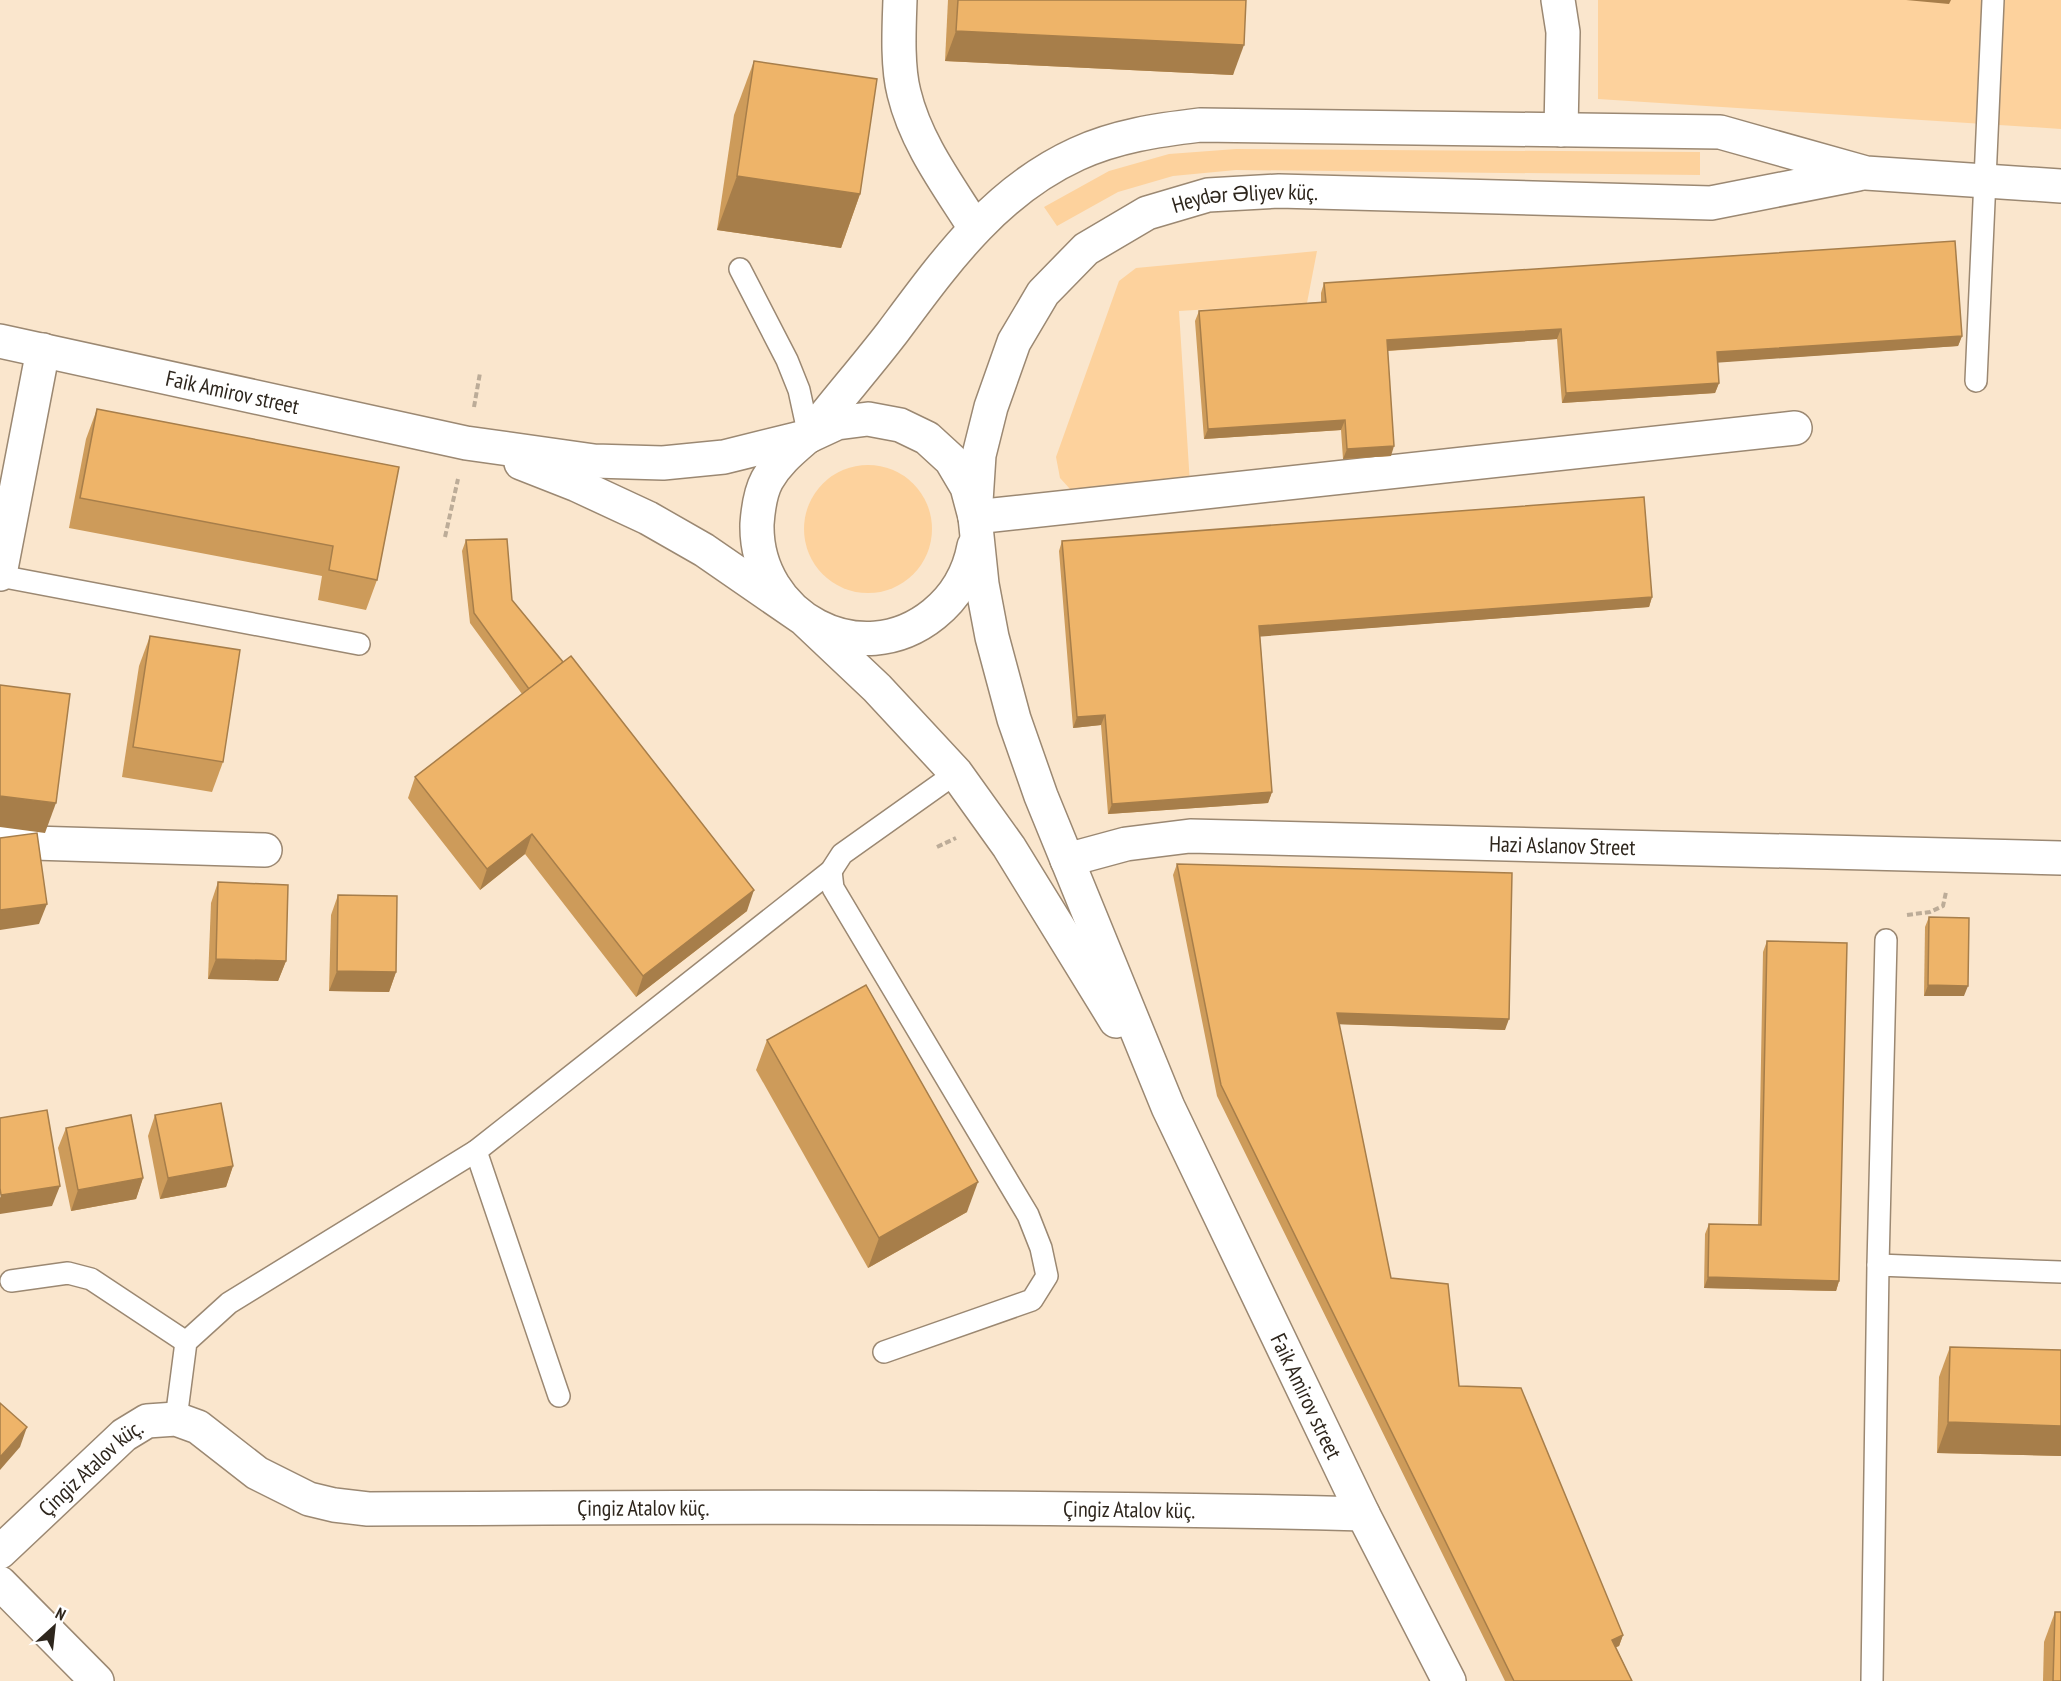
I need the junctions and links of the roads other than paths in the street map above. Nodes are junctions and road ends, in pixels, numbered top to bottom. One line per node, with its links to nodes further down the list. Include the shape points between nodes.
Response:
1 (900, 0): 8 (main road, via 903,90 913,123)
2 (1558, 0): 4 (main road, via 1563,32)
3 (1993, 0): 6 (lane)
4 (1561, 130): 5 (main road, via 1720,132); 8 (main road, via 1200,125 1135,134 1077,154 1016,189)
5 (1866, 173): 6 (main road); 16 (main road, Heydər Əliyev küç., via 1712,203 1279,190 1208,195 1147,213 1086,249 1043,293 1014,342 979,454)
6 (1984, 179): 7 (main road); 12 (lane)
7 (2061, 186)
8 (975, 228): 14 (main road)
9 (740, 269): 14 (lane, via 787,360 799,390)
10 (0, 340): 11 (main road, Faik Amirov street)
11 (43, 350): 15 (main road, Faik Amirov street); 17 (main road)
12 (1976, 381)
13 (1795, 428): 16 (main road)
14 (808, 436): 15 (main road, via 724,457 663,463 594,461); 16 (main road, via 837,423 868,419 900,425 927,438 951,460 967,487); 18 (main road, via 784,455 767,481 758,511 757,542 770,581)
15 (466, 443): 18 (main road, via 577,485 648,518 704,550)
16 (975, 517): 18 (main road, via 974,548 964,578 947,603 923,623 895,635 863,639 832,634); 24 (main road, via 992,636 1041,796)
17 (0, 575): 19 (lane)
18 (804, 620): 20 (main road, via 877,688)
19 (359, 644)
20 (956, 773): 25 (lane, via 842,854); 27 (main road, via 1009,847)
21 (0, 842): 22 (main road)
22 (265, 850)
23 (2061, 858): 24 (main road, Hazi Aslanov Street, via 1190,836 1126,844)
24 (1068, 860): 27 (main road)
25 (831, 871): 28 (lane); 33 (lane, via 833,888 1028,1215 1047,1276 1032,1300)
26 (1886, 940): 29 (lane)
27 (1168, 1107): 36 (main road, Faik Amirov street)
28 (476, 1151): 32 (lane, via 229,1303); 34 (lane)
29 (1878, 1265): 30 (lane); 41 (lane)
30 (2061, 1272)
31 (11, 1281): 32 (lane, via 68,1272 91,1280)
32 (186, 1342): 35 (lane)
33 (884, 1352)
34 (559, 1396)
35 (176, 1419): 36 (main road, Çingiz Atalov küç., via 198,1427 257,1473 309,1499 368,1509 755,1507); 37 (main road, Çingiz Atalov küç., via 147,1421 124,1435)
36 (1363, 1514): 40 (main road, Faik Amirov street)
37 (0, 1552)
38 (0, 1583): 39 (main road)
39 (96, 1681)
40 (1449, 1681)
41 (1872, 1681)

